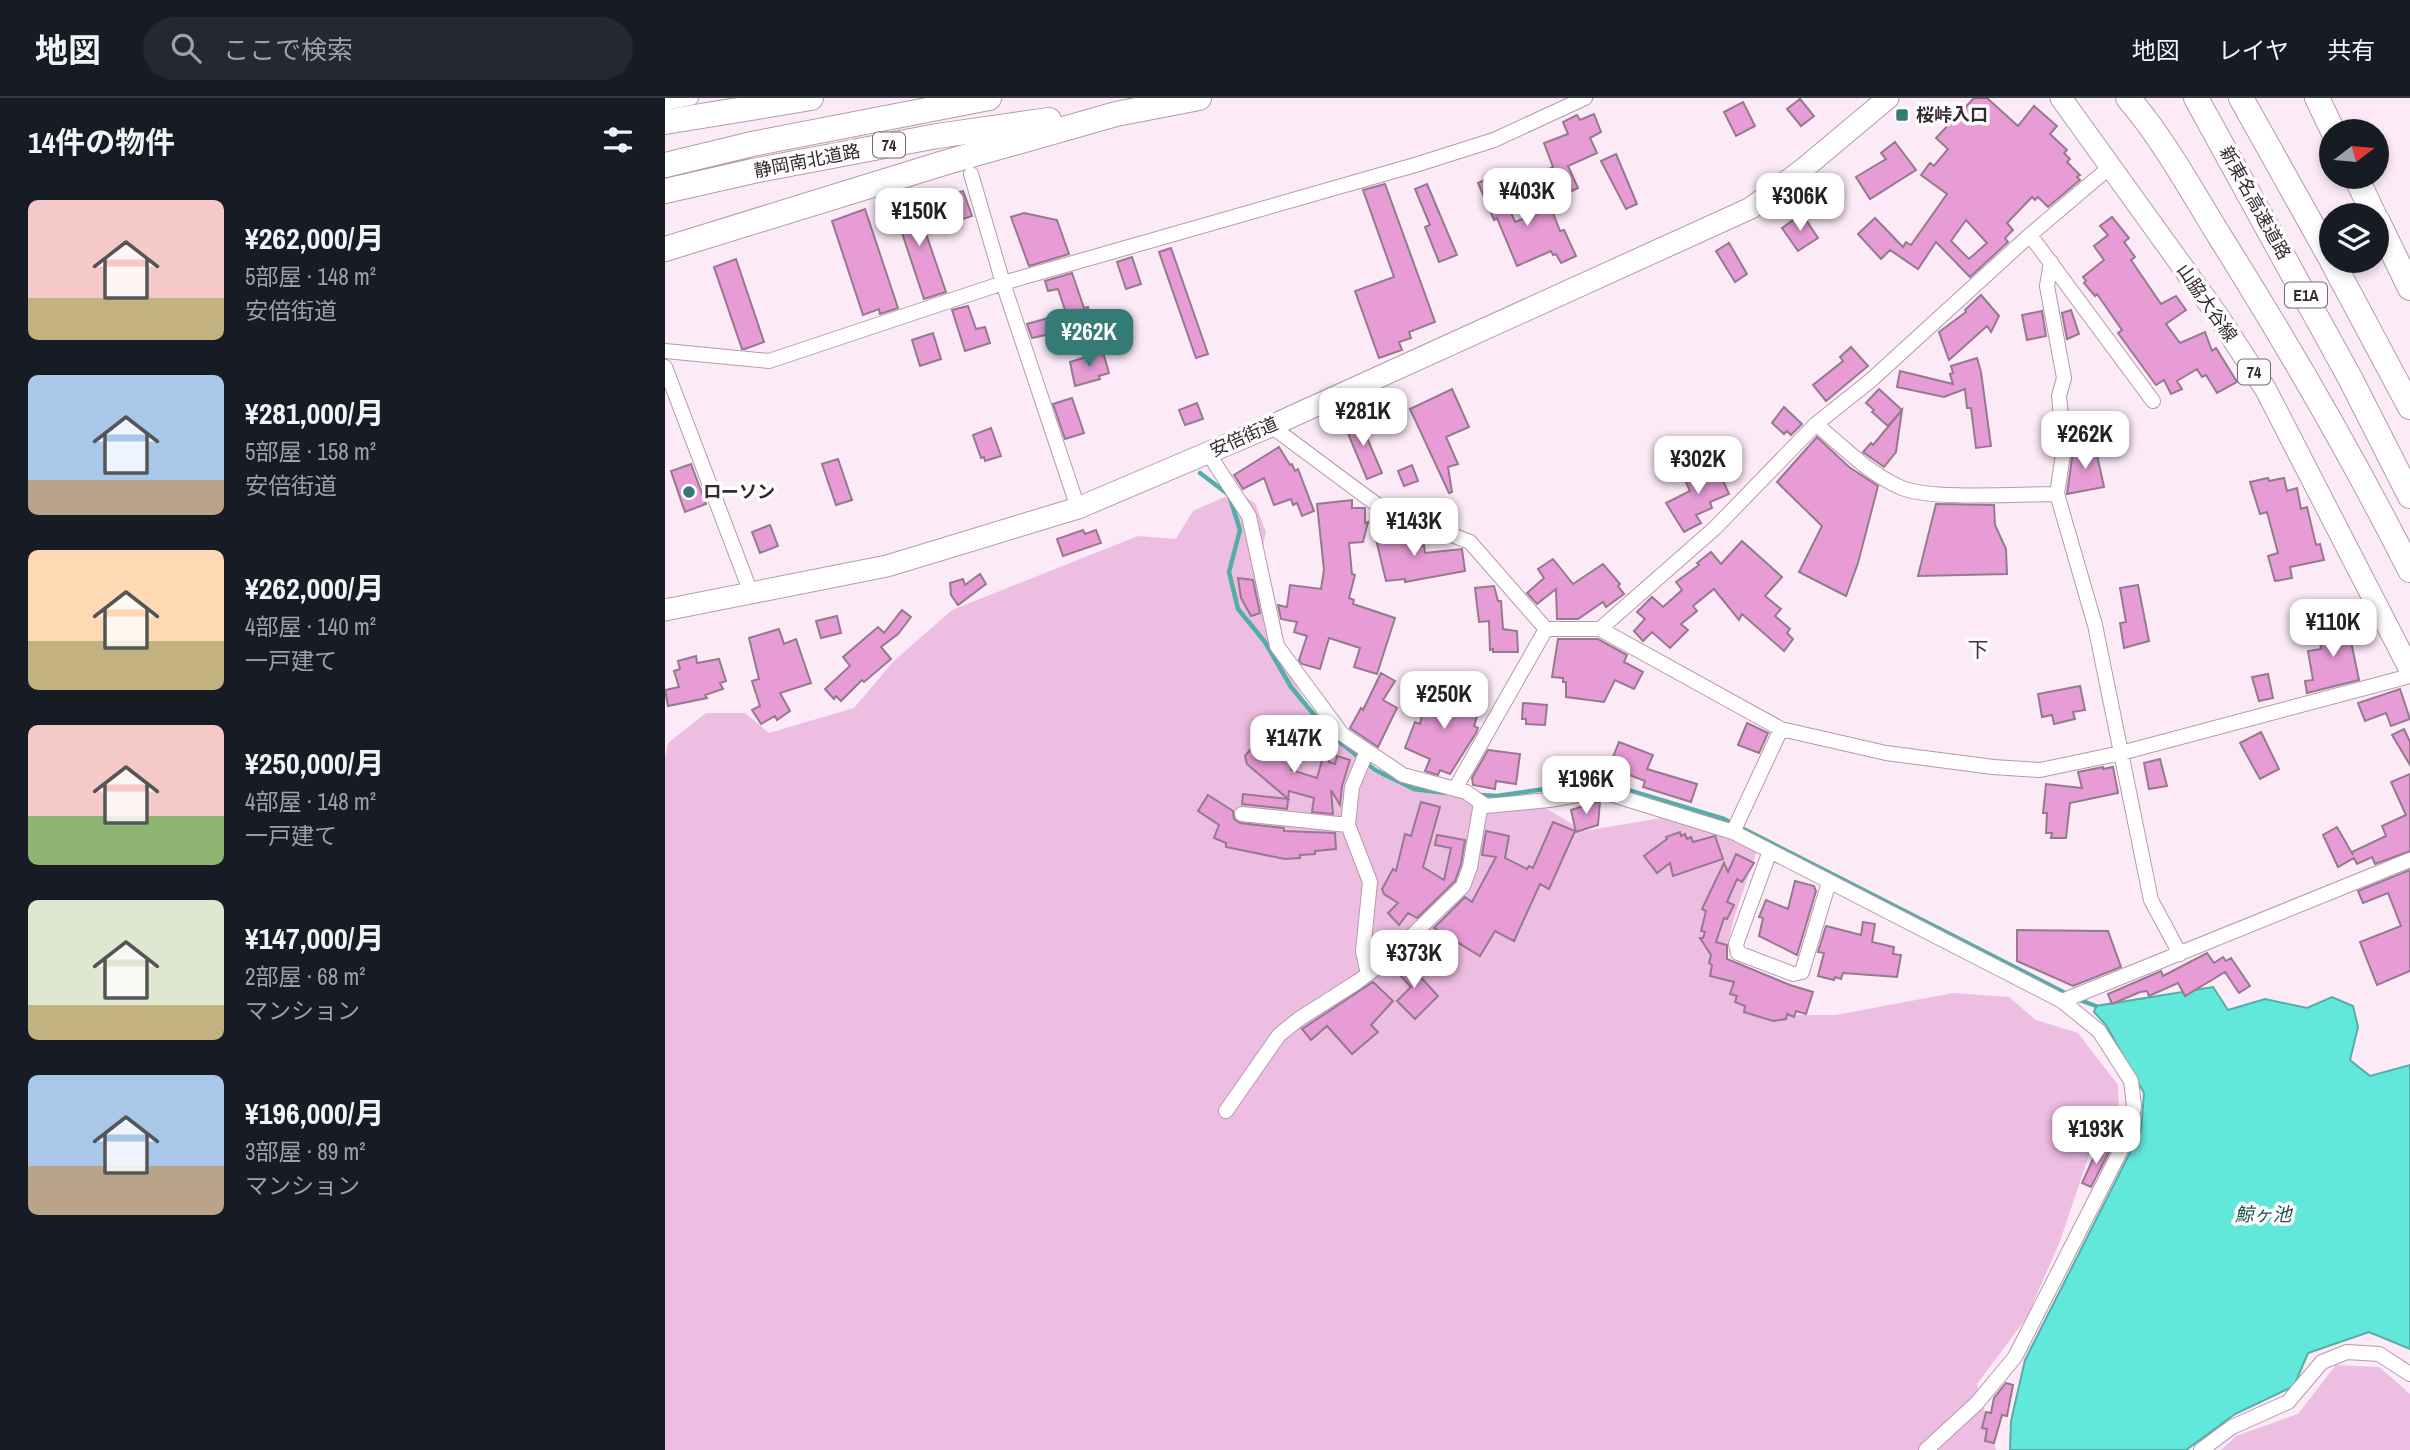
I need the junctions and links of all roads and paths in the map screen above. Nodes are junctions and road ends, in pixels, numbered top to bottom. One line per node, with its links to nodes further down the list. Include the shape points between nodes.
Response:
1 (691, 98): 12 (street)
2 (811, 98): 15 (highway)
3 (989, 98): 16 (highway, 静岡南北道路 / 74)
4 (1199, 98): 13 (highway)
5 (1585, 98): 26 (street, via 1494,140)
6 (1888, 98): 33 (main road, 安倍街道, via 1751,208)
7 (2061, 98): 17 (main road, 山脇大谷線 / 74)
8 (2128, 98): 38 (highway, via 2256,294)
9 (2196, 98): 36 (highway, 新東名高速道路 / E1A)
10 (2241, 98): 21 (highway, E1A)
11 (2317, 98): 14 (highway)
12 (665, 103)
13 (1116, 114): 19 (highway, 静岡南北道路 / 74, via 937,136); 23 (highway)
14 (2327, 119)
15 (665, 122)
16 (665, 165)
17 (2110, 167): 20 (street); 43 (main road, 山脇大谷線 / 74, via 2266,390)
18 (971, 174): 26 (street)
19 (665, 191)
20 (2030, 235): 24 (street); 32 (street, via 1870,381)
21 (2319, 237)
22 (2389, 246): 27 (highway)
23 (665, 249)
24 (2051, 262): 30 (street); 35 (street, via 2047,286 2064,378 2059,396 2064,448)
25 (2339, 273): 31 (highway, E1A)
26 (1003, 283): 28 (street, via 769,361); 37 (street)
27 (2410, 288)
28 (665, 351)
29 (665, 367): 39 (street)
30 (2153, 401)
31 (2410, 407)
32 (1816, 424): 35 (street, via 1874,472 1904,489); 42 (street, via 1715,528)
33 (1271, 426): 34 (main road, 安倍街道); 41 (street, via 1380,507 1470,542)
34 (1208, 453): 37 (main road, 安倍街道); 46 (street, via 1249,516 1277,646 1342,734)
35 (2057, 494): 47 (street, via 2095,625)
36 (2410, 496)
37 (1078, 508): 39 (main road, 安倍街道, via 887,566)
38 (2410, 570)
39 (751, 593): 40 (main road, 安倍街道)
40 (665, 610)
41 (1546, 629): 42 (street); 48 (street)
42 (1600, 629): 45 (street)
43 (2410, 670)
44 (2410, 676): 47 (street)
45 (1781, 729): 47 (street, via 1886,753 1993,767 2040,770); 52 (street)
46 (1366, 751): 48 (street, via 1403,775); 51 (street, via 1352,787)
47 (2121, 753): 56 (street, via 2151,900)
48 (1455, 789): 49 (street)
49 (1481, 803): 52 (street, via 1524,803 1600,791); 57 (street, via 1463,886)
50 (1242, 814): 51 (street)
51 (1347, 825): 57 (street, via 1370,883 1363,951)
52 (1733, 832): 53 (street)
53 (1770, 851): 55 (street); 55 (street, via 1736,944 1738,953 1793,974 1802,972)
54 (2410, 860): 56 (street)
55 (1829, 882): 58 (street)
56 (2180, 954): 58 (street)
57 (1368, 974): 59 (street, via 1279,1035)
58 (2062, 1001): 61 (street, via 2098,1031 2131,1081 2130,1132 2015,1357 1977,1403)
59 (1226, 1111)
60 (2410, 1374): 62 (street, via 2379,1354 2347,1352 2322,1362 2288,1402 2232,1427)
61 (1926, 1450)
62 (2201, 1450)

